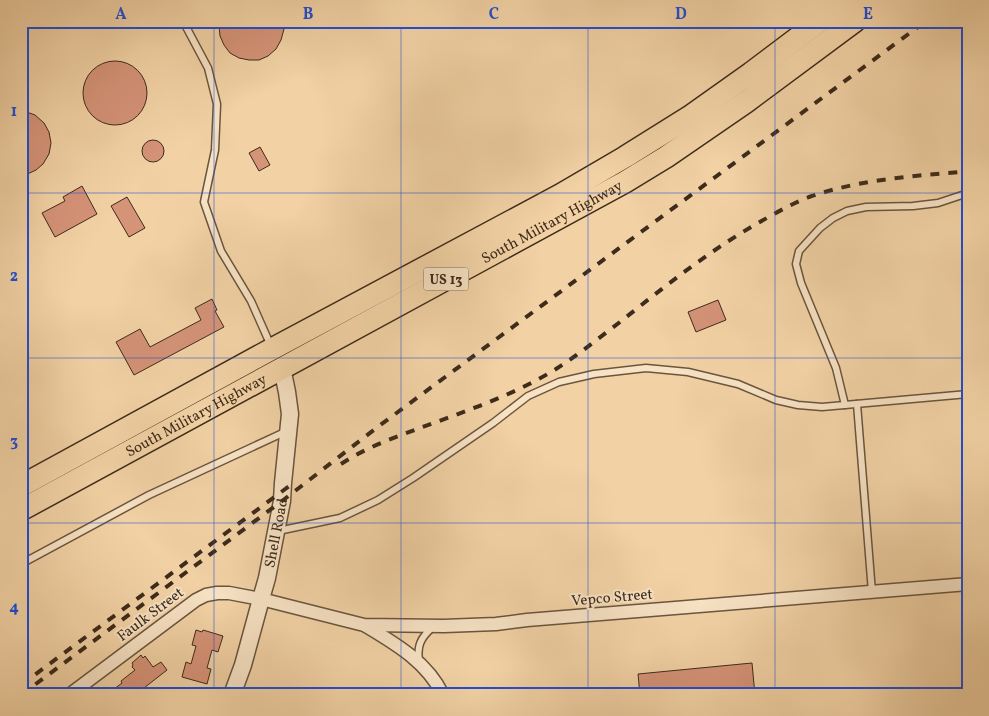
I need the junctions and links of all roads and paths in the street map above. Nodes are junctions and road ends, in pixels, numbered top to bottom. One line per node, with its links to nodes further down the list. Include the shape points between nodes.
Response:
1 (183, 21): 5 (lane, via 208,68 217,104 215,150 204,202 221,251 252,301)
2 (820, 21): 5 (main road, South Military Highway / US 13, via 697,111 625,157)
3 (855, 21): 5 (main road, South Military Highway / US 13, via 746,102 633,177)
4 (968, 193): 8 (lane, via 938,203 847,211 820,228 800,251 796,264 801,283 836,368)
5 (277, 359): 9 (street, Shell Road, via 288,399); 10 (main road, South Military Highway / US 13); 11 (main road, South Military Highway / US 13)
6 (968, 394): 7 (lane)
7 (857, 404): 8 (lane); 15 (lane)
8 (845, 405): 12 (lane, via 798,405 776,400 738,384 688,372 646,368 594,374 559,382 528,396 378,500 340,518)
9 (288, 430): 12 (street, Shell Road); 13 (lane, via 149,496)
10 (21, 486)
11 (21, 510)
12 (276, 532): 16 (street, Shell Road)
13 (21, 564)
14 (968, 584): 15 (street, Vepco Street)
15 (872, 592): 18 (street, Vepco Street, via 496,624)
16 (261, 599): 17 (street, Vepco Street); 20 (street, Faulk Street, via 217,593 196,600); 21 (street, Shell Road)
17 (364, 625): 18 (street, Vepco Street); 19 (street)
18 (435, 626): 19 (lane, via 427,632 417,650)
19 (419, 663): 22 (street)
20 (69, 695)
21 (232, 695)
22 (443, 695)

